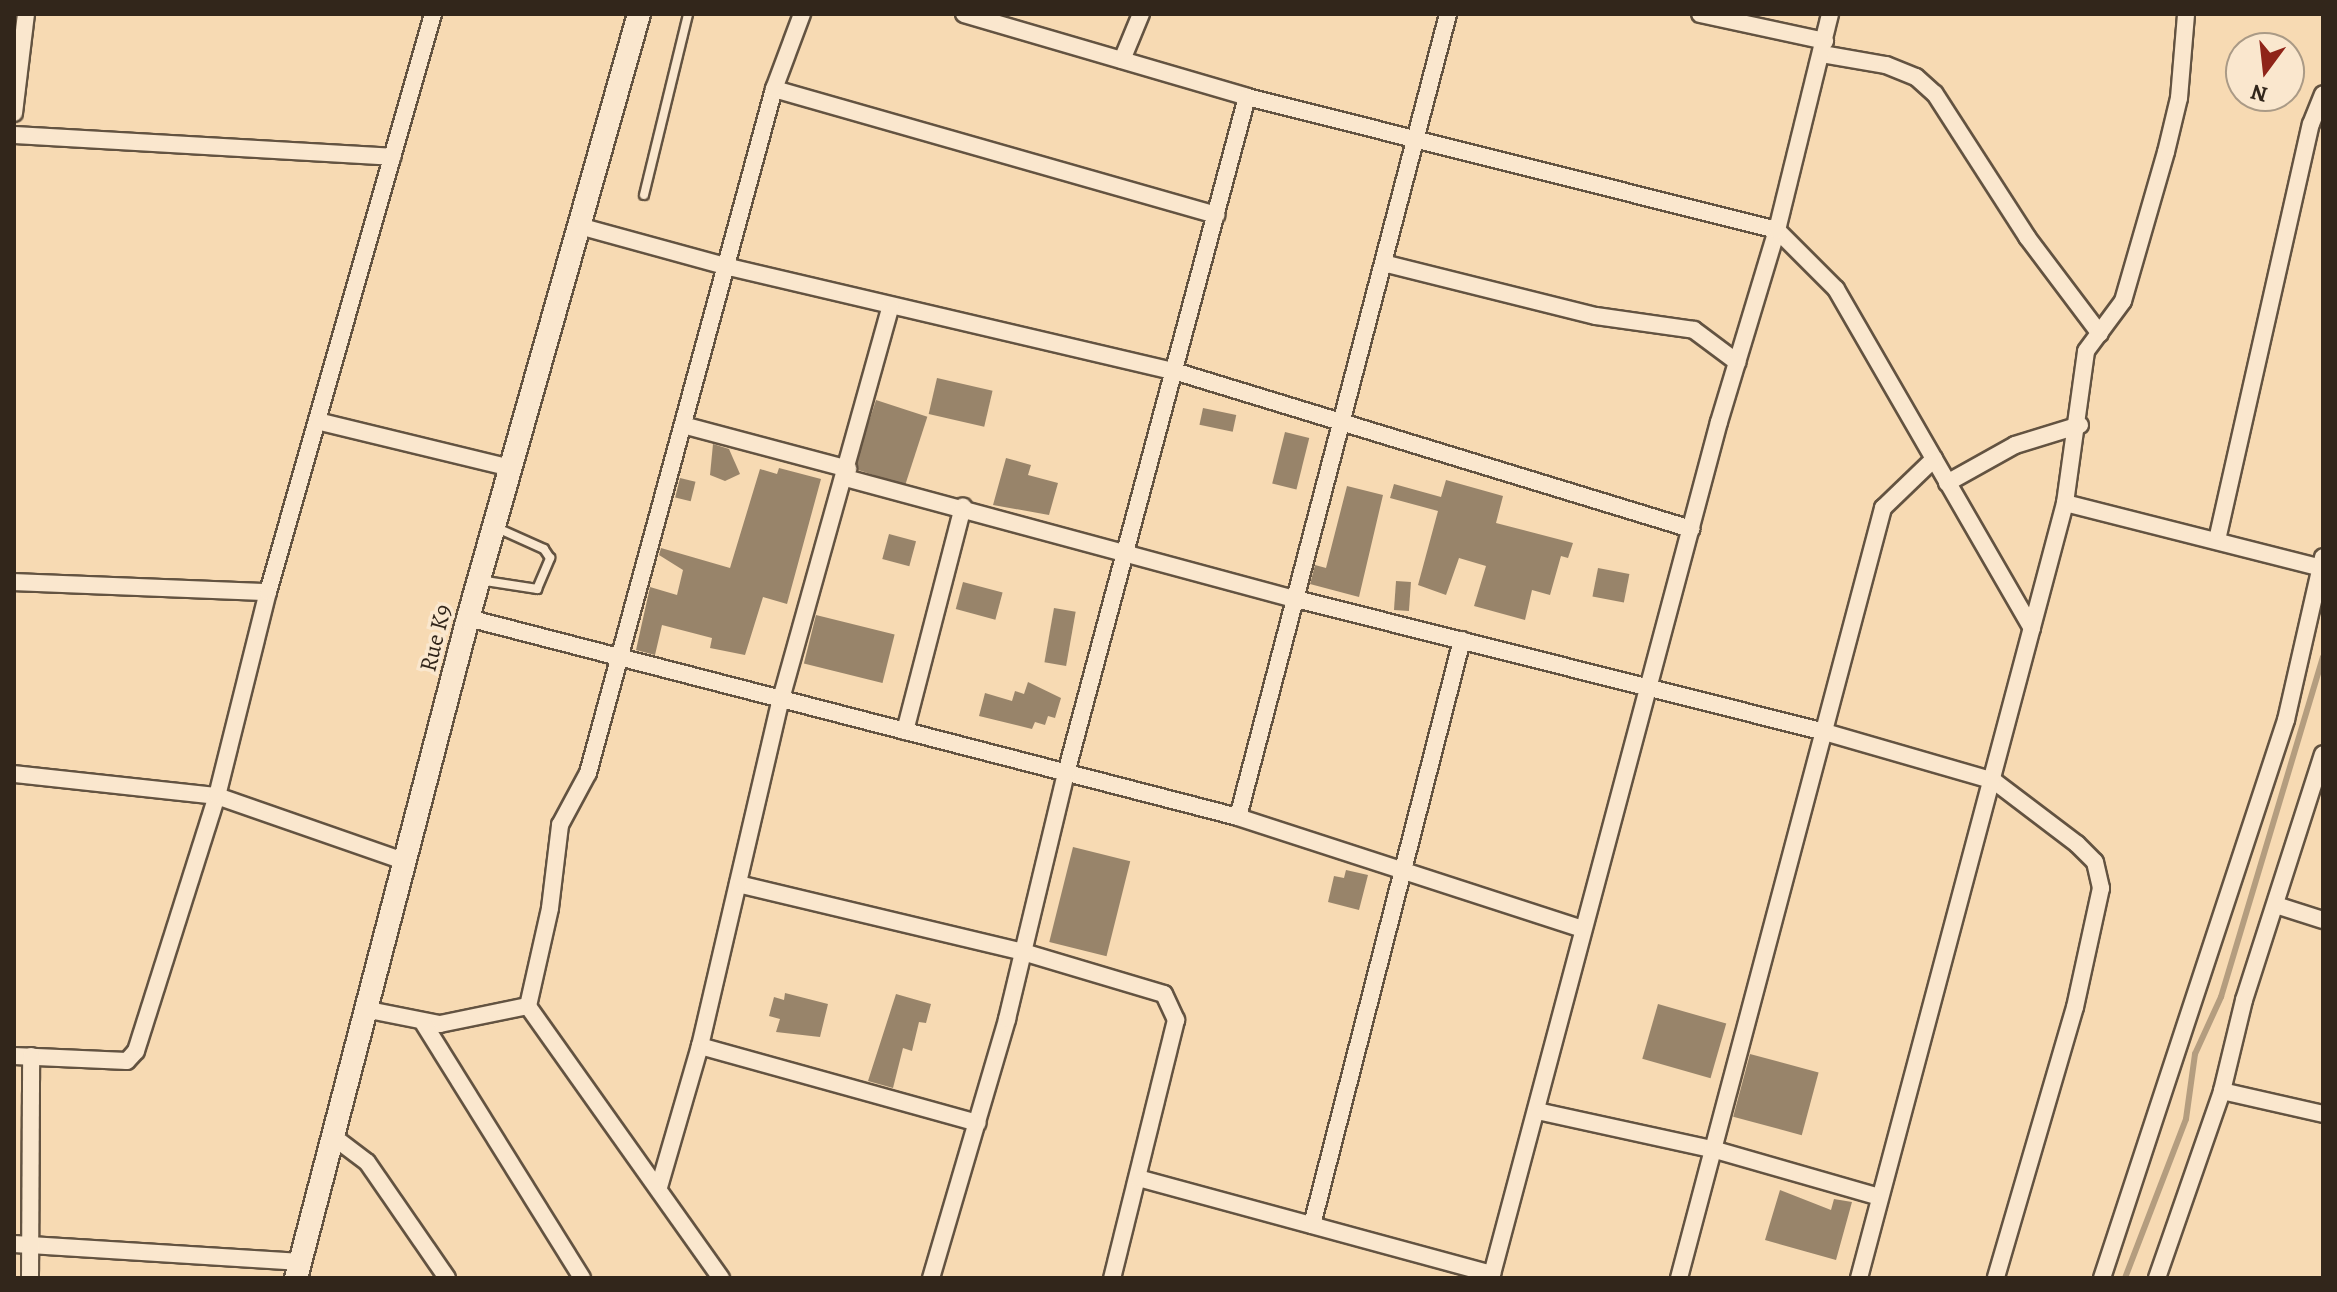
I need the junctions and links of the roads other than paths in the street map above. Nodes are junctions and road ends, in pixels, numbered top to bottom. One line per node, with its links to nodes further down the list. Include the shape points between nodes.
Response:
1 (26, 14): 17 (street)
2 (433, 14): 20 (street)
3 (639, 14): 23 (street, Rue K9)
4 (688, 14): 21 (lane)
5 (802, 14): 14 (street)
6 (964, 14): 13 (street)
7 (1141, 14): 13 (street)
8 (1448, 14): 19 (street)
9 (1700, 14): 12 (street)
10 (1830, 14): 12 (street)
11 (2186, 14): 28 (street, via 2179,98 2166,152 2123,301)
12 (1824, 48): 24 (street); 28 (street, via 1916,77 1935,94 2027,237)
13 (1122, 60): 16 (street)
14 (774, 89): 22 (street); 26 (street)
15 (2323, 94): 43 (street, via 2311,124)
16 (1247, 97): 19 (street); 22 (street)
17 (14, 113)
18 (14, 135): 20 (street)
19 (1418, 140): 24 (street); 25 (street)
20 (392, 157): 31 (street)
21 (644, 195)
22 (1216, 215): 30 (street)
23 (579, 226): 26 (street); 36 (street, Rue K9)
24 (1777, 230): 29 (street); 35 (street, via 1836,289)
25 (1383, 263): 29 (street, via 1596,316 1694,330); 32 (street)
26 (725, 266): 27 (street); 33 (street)
27 (891, 306): 30 (street); 37 (street)
28 (2100, 334): 34 (street, via 2086,351 2081,372)
29 (1737, 362): 42 (street)
30 (1174, 371): 32 (street); 44 (street)
31 (317, 421): 36 (street); 48 (street)
32 (1337, 423): 42 (street); 49 (street)
33 (683, 425): 37 (street); 53 (street)
34 (2080, 425): 38 (street, via 2015,445); 39 (street)
35 (1934, 459): 38 (street); 57 (street, via 1883,508)
36 (511, 468): 41 (street, Rue K9)
37 (847, 473): 40 (street); 55 (street)
38 (1947, 483): 51 (street)
39 (2065, 503): 43 (street); 51 (street)
40 (963, 506): 44 (street); 56 (street)
41 (495, 526): 46 (street, Rue K9); 46 (lane, via 544,549 550,558 537,589)
42 (1691, 529): 54 (street)
43 (2217, 540): 45 (street)
44 (1125, 554): 49 (street); 59 (street)
45 (2322, 562): 100 (street, via 2286,720)
46 (479, 580): 50 (street, Rue K9)
47 (14, 582): 48 (street)
48 (268, 592): 62 (street)
49 (1292, 598): 52 (street); 63 (street)
50 (468, 618): 53 (street); 64 (street, Rue K9)
51 (2032, 629): 61 (street)
52 (1462, 640): 54 (street); 65 (street)
53 (618, 657): 55 (street); 71 (street, via 588,773 560,825)
54 (1650, 687): 57 (street); 69 (street)
55 (781, 699): 56 (street); 66 (street)
56 (905, 731): 59 (street)
57 (1821, 731): 61 (street); 82 (street)
58 (2322, 757): 67 (street)
59 (1066, 773): 63 (street); 70 (street)
60 (14, 774): 62 (street)
61 (1994, 781): 85 (street); 99 (street, via 2095,862 2101,888 2075,1007)
62 (217, 796): 64 (street); 76 (street, via 133,1059)
63 (1238, 817): 65 (street)
64 (407, 862): 72 (street, Rue K9)
65 (1399, 873): 69 (street); 86 (street)
66 (738, 884): 70 (street); 74 (street)
67 (2276, 905): 68 (street); 77 (street)
68 (2323, 920)
69 (1582, 929): 78 (street)
70 (1023, 952): 80 (street); 83 (street, via 1164,994 1174,1005 1176,1020)
71 (528, 1006): 73 (street); 84 (street)
72 (369, 1010): 73 (street); 81 (street, Rue K9)
73 (424, 1024): 93 (street)
74 (700, 1046): 80 (street); 84 (street)
75 (14, 1056): 76 (street)
76 (31, 1056): 88 (street)
77 (2222, 1091): 79 (street); 101 (street)
78 (1537, 1111): 82 (street); 90 (street)
79 (2323, 1114)
80 (978, 1123): 95 (street)
81 (335, 1138): 89 (street, Rue K9); 92 (street, via 367,1162)
82 (1712, 1149): 85 (street); 97 (street)
83 (1138, 1178): 86 (street); 96 (street)
84 (659, 1187): 94 (street)
85 (1879, 1197): 98 (street)
86 (1312, 1225): 90 (street)
87 (14, 1244): 88 (street)
88 (32, 1244): 89 (street); 91 (street)
89 (299, 1270)
90 (1492, 1276)
91 (30, 1278)
92 (447, 1278)
93 (582, 1278)
94 (721, 1278)
95 (931, 1278)
96 (1112, 1278)
97 (1679, 1278)
98 (1859, 1278)
99 (1996, 1278)
100 (2102, 1278)
101 (2157, 1278)

